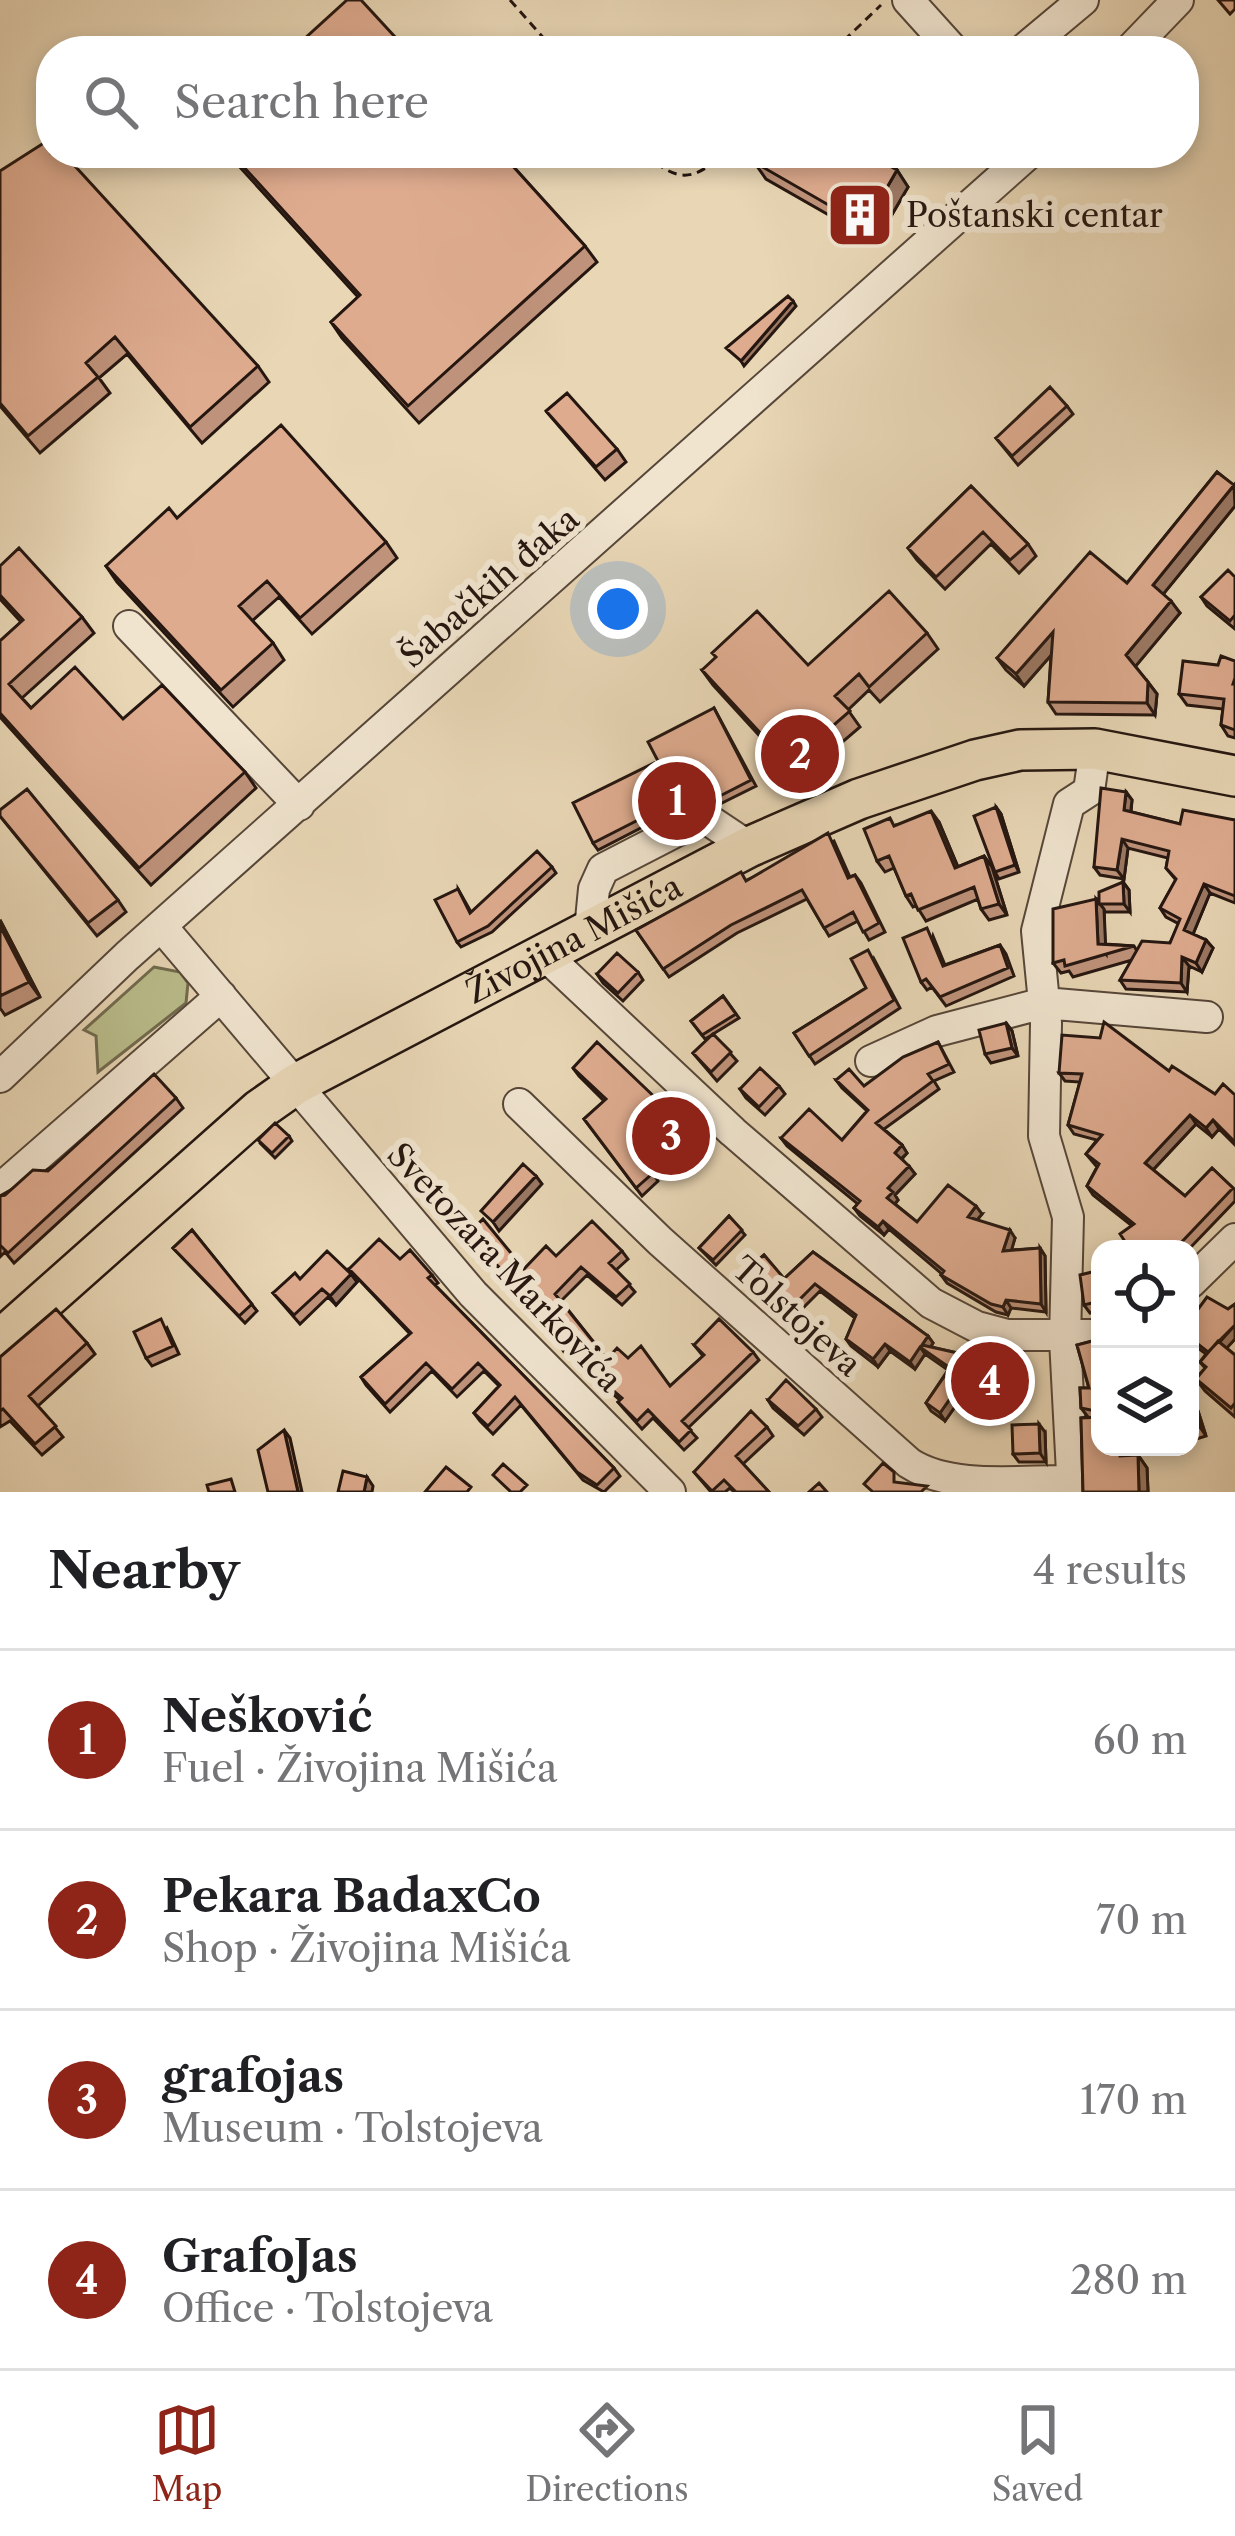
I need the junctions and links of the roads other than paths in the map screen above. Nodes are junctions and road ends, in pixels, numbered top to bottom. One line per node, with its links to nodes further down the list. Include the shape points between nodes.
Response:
1 (908, 0): 4 (street)
2 (1083, 0): 5 (street)
3 (1167, 4): 6 (street)
4 (940, 36)
5 (1040, 36)
6 (1141, 36)
7 (1012, 168): 11 (street, Šabačkih đaka)
8 (129, 626): 11 (street)
9 (1095, 749): 10 (main road, Živojina Mišića); 13 (main road, Živojina Mišića, via 1020,750 859,799); 15 (street, Tolstojeva, via 1089,791 1069,804 1039,907)
10 (1235, 776)
11 (299, 805): 12 (street, Šabačkih đaka)
12 (162, 927): 14 (street, Svetozara Markovića); 18 (street, Šabačkih đaka)
13 (544, 954): 19 (main road, Živojina Mišića); 25 (street, via 931,1303 977,1327)
14 (221, 996): 19 (street, Svetozara Markovića); 21 (street)
15 (1044, 1004): 16 (street); 17 (street, via 938,1031); 25 (street, Tolstojeva, via 1044,1136 1068,1217)
16 (1207, 1017)
17 (871, 1060)
18 (0, 1077)
19 (296, 1084): 26 (main road, Živojina Mišića); 28 (street, Svetozara Markovića, via 473,1294)
20 (520, 1104): 27 (street, Tolstojeva, via 908,1463 956,1479)
21 (0, 1189)
22 (1235, 1239): 23 (street)
23 (1199, 1274)
24 (1091, 1336): 25 (street)
25 (1066, 1339): 27 (street, Tolstojeva)
26 (0, 1340)
27 (1072, 1486)
28 (670, 1492)

